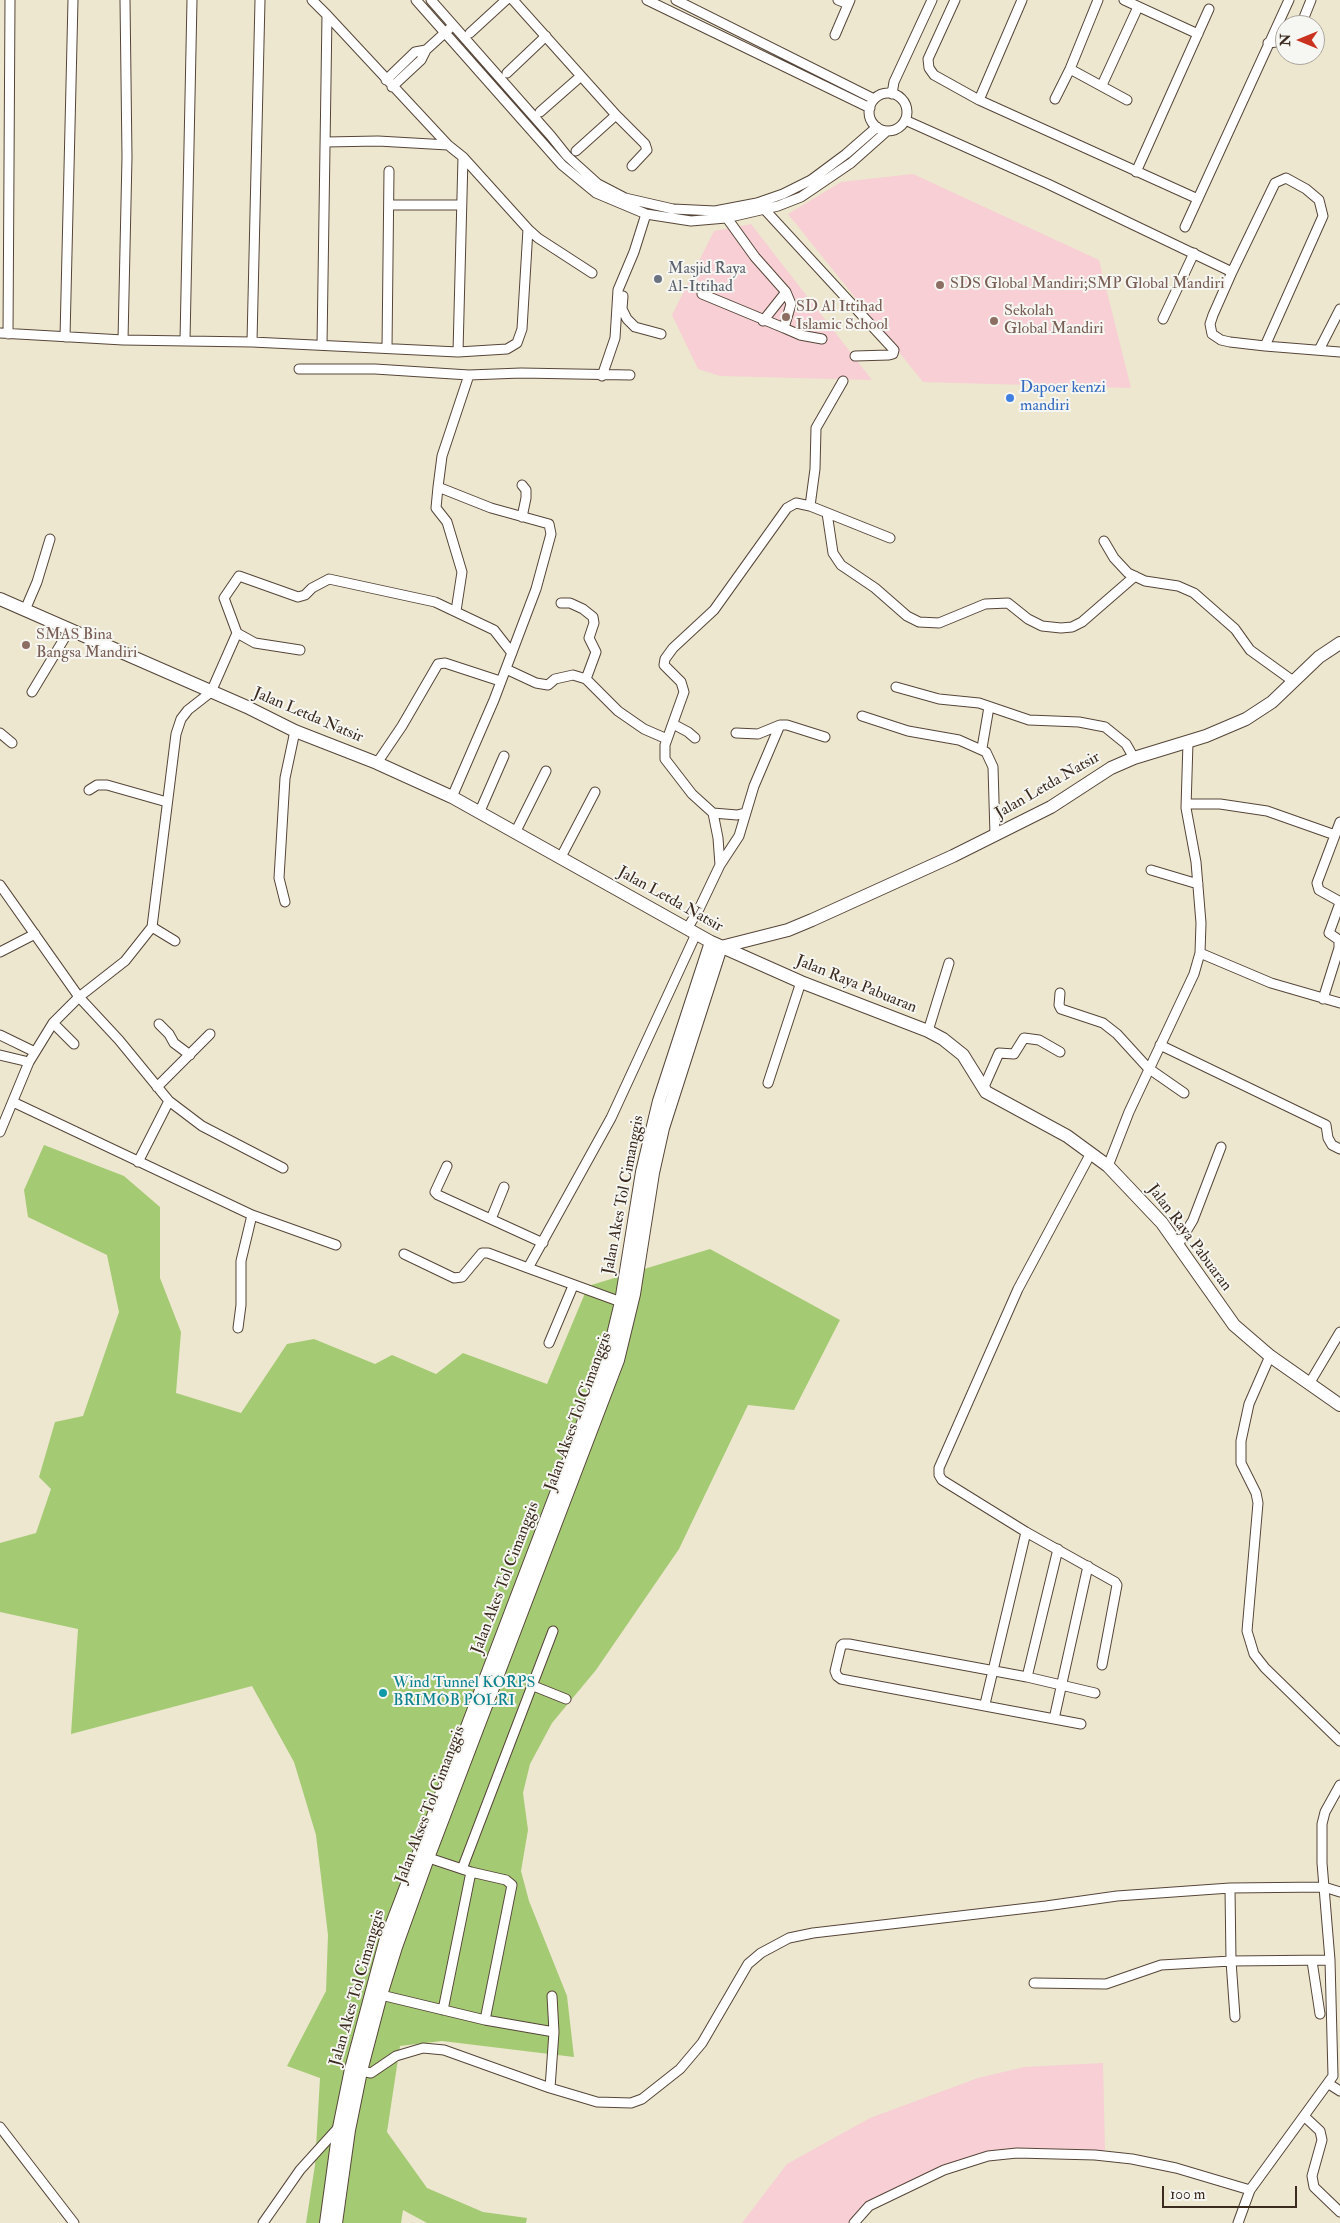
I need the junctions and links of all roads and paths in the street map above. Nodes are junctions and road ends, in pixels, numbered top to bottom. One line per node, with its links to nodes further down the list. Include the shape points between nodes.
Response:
1 (10, 0): 78 (street)
2 (73, 0): 80 (street)
3 (126, 0): 82 (street)
4 (192, 0): 83 (street)
5 (260, 0): 84 (street)
6 (312, 0): 26 (street)
7 (416, 0): 29 (street)
8 (431, 0): 28 (street)
9 (506, 0): 30 (street)
10 (513, 0): 33 (street)
11 (647, 0): 22 (street)
12 (838, 0): 21 (street)
13 (932, 0): 43 (street, via 894,82)
14 (955, 0): 45 (street, via 928,59 929,68 934,75)
15 (1022, 0): 45 (street)
16 (1098, 0): 37 (street)
17 (1124, 0): 23 (street)
18 (1311, 0): 27 (street)
19 (681, 1): 25 (street); 47 (street)
20 (1286, 1): 34 (street)
21 (849, 2): 32 (street)
22 (668, 4): 25 (street)
23 (1138, 7): 31 (street); 41 (street)
24 (1209, 9): 31 (street)
25 (675, 13): 47 (street)
26 (327, 14): 40 (street); 53 (street)
27 (1304, 15)
28 (453, 25): 29 (street); 63 (street, via 567,156 598,184 625,198 665,208)
29 (445, 32): 36 (street); 65 (street, via 562,165 596,193)
30 (470, 33)
31 (1198, 34): 59 (street)
32 (834, 35)
33 (546, 36): 38 (street); 39 (street)
34 (1268, 43): 35 (street); 60 (street)
35 (1275, 43)
36 (426, 50): 40 (street, via 415,52); 42 (street, via 421,60)
37 (1070, 69): 41 (street); 44 (street)
38 (508, 73)
39 (581, 76): 48 (street); 49 (street)
40 (386, 80): 42 (street)
41 (1102, 85): 46 (street)
42 (392, 87): 54 (street)
43 (892, 94): 47 (street, via 882,94); 50 (street, via 904,102)
44 (1055, 99)
45 (979, 100): 59 (street)
46 (1127, 100)
47 (872, 104): 51 (street, via 871,120)
48 (540, 112)
49 (616, 115): 55 (street); 57 (street, via 647,146)
50 (905, 120): 52 (street, via 897,129); 69 (street)
51 (877, 127): 52 (street); 63 (street, via 811,180 757,203)
52 (887, 131): 64 (street, via 852,163 801,197)
53 (326, 142): 54 (street); 85 (street)
54 (448, 145): 56 (street)
55 (576, 151)
56 (462, 157): 62 (street); 68 (street)
57 (632, 166)
58 (389, 171): 61 (street)
59 (1136, 172): 60 (street)
60 (1198, 199): 67 (street)
61 (389, 205): 62 (street); 87 (street)
62 (460, 205): 89 (street)
63 (721, 210): 66 (street)
64 (766, 211): 66 (street); 91 (street, via 894,350 889,355)
65 (649, 215): 66 (street, via 691,221); 79 (street, via 624,291 622,309 635,327); 94 (street, via 618,290 615,338)
66 (726, 218): 72 (street)
67 (1185, 228)
68 (528, 229): 70 (street); 89 (street, via 522,329 517,343 507,349)
69 (1194, 253): 71 (street); 75 (street)
70 (592, 272)
71 (1232, 272): 86 (street, via 1210,324 1212,334 1221,340); 86 (street, via 1275,183 1286,178 1292,180 1319,200 1323,216)
72 (786, 292): 76 (street); 77 (street, via 790,304)
73 (702, 294): 76 (street)
74 (1340, 308): 88 (street)
75 (1163, 319)
76 (763, 321): 77 (street)
77 (784, 328): 81 (street)
78 (4, 333): 80 (street)
79 (660, 334)
80 (65, 337): 82 (street)
81 (822, 339)
82 (124, 340): 83 (street)
83 (185, 341): 84 (street)
84 (252, 342): 85 (street)
85 (322, 345): 87 (street)
86 (1265, 346): 88 (street)
87 (387, 348): 89 (street)
88 (1319, 350): 90 (street)
89 (458, 352)
90 (1340, 352)
91 (855, 356)
92 (298, 369): 93 (street)
93 (469, 375): 94 (street); 98 (street, via 442,456)
94 (602, 376): 95 (street)
95 (630, 376)
96 (843, 381): 99 (street, via 816,428)
97 (522, 485): 101 (street, via 526,498)
98 (438, 487): 101 (street); 109 (street, via 436,508 446,522 462,572)
99 (810, 506): 100 (street); 124 (street, via 796,504 787,508 714,610 668,654 664,664 681,682 684,692)
100 (827, 513): 102 (street); 105 (street, via 833,554 841,565 919,622 939,624 985,604 1008,603 1042,626 1072,627)
101 (522, 517): 114 (street, via 549,524 551,534 536,589)
102 (890, 538)
103 (50, 539): 108 (street)
104 (1104, 541): 105 (street, via 1120,565)
105 (1135, 576): 118 (street, via 1194,593 1235,629 1250,650)
106 (1, 603): 108 (main road, Jalan Letda Natsir)
107 (561, 603): 116 (street, via 576,606 593,616 589,638 596,652)
108 (25, 610): 110 (main road, Jalan Letda Natsir)
109 (456, 611): 111 (street, via 435,602 329,579 298,597 239,576 224,598); 114 (street, via 494,630)
110 (70, 629): 120 (street); 121 (main road, Jalan Letda Natsir)
111 (237, 633): 113 (street, via 255,643); 121 (street)
112 (1340, 643): 118 (main road, Jalan Letda Natsir)
113 (300, 650)
114 (512, 653): 115 (street)
115 (506, 669): 116 (street, via 548,685 555,679 573,675); 117 (street)
116 (586, 679): 131 (street, via 618,711 644,729)
117 (500, 681): 137 (street, via 445,663 438,664); 141 (street)
118 (1293, 681): 132 (main road, Jalan Letda Natsir, via 1258,712)
119 (896, 687): 122 (street, via 925,696)
120 (32, 692)
121 (211, 692): 126 (main road, Jalan Letda Natsir); 142 (street, via 181,719)
122 (989, 707): 134 (street); 136 (street, via 1036,721 1079,722 1105,727 1126,744)
123 (862, 716): 134 (street, via 908,731 945,736)
124 (673, 724): 130 (street); 131 (street)
125 (780, 725): 128 (street, via 758,734); 129 (street, via 798,727); 145 (street)
126 (295, 731): 137 (main road, Jalan Letda Natsir); 156 (street, via 286,778 279,878)
127 (0, 733): 133 (street)
128 (736, 733)
129 (825, 737)
130 (695, 738)
131 (667, 739): 146 (street, via 665,759 692,794)
132 (1188, 742): 136 (main road, Jalan Letda Natsir); 143 (street)
133 (12, 744)
134 (982, 748): 149 (street, via 993,767)
135 (504, 756): 144 (street)
136 (1134, 758): 149 (main road, Jalan Letda Natsir)
137 (377, 763): 141 (main road, Jalan Letda Natsir)
138 (546, 771): 148 (street)
139 (89, 790): 142 (street, via 107,784)
140 (595, 792): 151 (street)
141 (452, 797): 144 (main road, Jalan Letda Natsir)
142 (167, 802): 157 (street)
143 (1186, 804): 150 (street, via 1220,804 1267,811); 154 (street)
144 (480, 811): 148 (main road, Jalan Letda Natsir)
145 (745, 812): 146 (street, via 737,815); 152 (street, via 739,836)
146 (713, 813): 152 (street)
147 (1340, 822): 150 (street)
148 (516, 831): 151 (main road, Jalan Letda Natsir)
149 (995, 834): 161 (main road, Jalan Letda Natsir, via 904,879 788,930)
150 (1335, 835): 168 (street, via 1317,883 1319,890 1340,903 1329,932 1339,940 1339,948)
151 (561, 857): 158 (main road, Jalan Letda Natsir)
152 (720, 865): 158 (street)
153 (1151, 870): 154 (street)
154 (1198, 884): 163 (street)
155 (0, 885): 159 (street)
156 (286, 902)
157 (152, 927): 160 (street); 167 (street, via 125,961)
158 (692, 931): 161 (main road, Jalan Letda Natsir); 200 (street, via 611,1118)
159 (35, 934): 162 (street); 167 (street)
160 (174, 941)
161 (716, 944): 165 (main road, Jalan Raya Pabuaran); 206 (main road, Jalan Akes Tol Cimanggis, via 659,1101 642,1172); 229 (main road, Jalan Akses Tol Cimanggis, via 663,1128 634,1294 618,1360)
162 (0, 952)
163 (1200, 953): 168 (street, via 1271,983); 176 (street, via 1196,969)
164 (949, 963): 172 (street)
165 (801, 982): 172 (main road, Jalan Raya Pabuaran); 183 (street)
166 (1060, 993): 182 (street, via 1061,1008 1103,1023)
167 (79, 997): 170 (street); 184 (street)
168 (1323, 999): 169 (street)
169 (1340, 1003)
170 (53, 1023): 175 (street); 177 (street)
171 (159, 1024): 180 (street, via 174,1043)
172 (928, 1031): 185 (main road, Jalan Raya Pabuaran, via 963,1055)
173 (210, 1034): 180 (street)
174 (0, 1035): 177 (street)
175 (74, 1044)
176 (1160, 1045): 182 (street); 191 (street, via 1326,1125 1329,1141)
177 (35, 1052): 181 (street)
178 (1060, 1052): 185 (street, via 1039,1040 1024,1038 1014,1054 1000,1053)
179 (0, 1055): 181 (street)
180 (190, 1055): 184 (street)
181 (29, 1062): 188 (street)
182 (1148, 1068): 186 (street); 195 (street)
183 (768, 1083)
184 (157, 1087): 187 (street)
185 (983, 1089): 192 (main road, Jalan Raya Pabuaran)
186 (1184, 1092)
187 (169, 1101): 193 (street); 196 (street, via 202,1126)
188 (13, 1102): 189 (street); 193 (street)
189 (0, 1132)
190 (1221, 1147): 202 (street, via 1193,1220)
191 (1340, 1149)
192 (1091, 1153): 195 (main road, Jalan Raya Pabuaran); 213 (street, via 1018,1289 939,1468 942,1480)
193 (138, 1162): 198 (street)
194 (447, 1166): 199 (street, via 435,1192)
195 (1108, 1166): 202 (main road, Jalan Raya Pabuaran, via 1146,1204)
196 (283, 1168)
197 (504, 1187): 199 (street)
198 (252, 1215): 201 (street); 207 (street, via 241,1261)
199 (491, 1219): 200 (street)
200 (543, 1243): 204 (street)
201 (336, 1245)
202 (1178, 1245): 210 (main road, Jalan Raya Pabuaran, via 1234,1325)
203 (404, 1254): 204 (street, via 454,1278 462,1277 482,1253)
204 (528, 1268): 205 (street)
205 (573, 1286): 206 (street); 209 (street)
206 (621, 1302): 229 (main road, Jalan Akes Tol Cimanggis, via 607,1360)
207 (238, 1328)
208 (1340, 1332): 211 (street)
209 (549, 1343)
210 (1270, 1356): 211 (main road, Jalan Raya Pabuaran); 227 (street, via 1249,1404 1241,1441 1242,1463 1258,1503 1247,1631 1254,1654 1265,1668)
211 (1309, 1384): 212 (main road, Jalan Raya Pabuaran)
212 (1340, 1405)
213 (1026, 1532): 214 (street); 218 (street)
214 (1058, 1549): 215 (street); 219 (street)
215 (1088, 1566): 217 (street, via 1117,1585); 221 (street)
216 (553, 1631): 220 (street)
217 (1102, 1665)
218 (992, 1671): 219 (street); 224 (street); 224 (street, via 843,1644 835,1671 840,1679)
219 (1027, 1677): 221 (street)
220 (531, 1685): 223 (street); 230 (street)
221 (1062, 1685): 222 (street); 225 (street)
222 (1094, 1693)
223 (566, 1699)
224 (985, 1704): 225 (street)
225 (1054, 1719): 226 (street)
226 (1081, 1724)
227 (1340, 1741)
228 (1340, 1785): 232 (street, via 1322,1824)
229 (423, 1856): 230 (street); 239 (main road, Jalan Akses Tol Cimanggis); 246 (main road, Jalan Akes Tol Cimanggis, via 385,1942)
230 (462, 1869): 231 (street)
231 (471, 1872): 241 (street); 244 (street, via 506,1880 512,1886)
232 (1324, 1887): 233 (street); 234 (street); 235 (street)
233 (1230, 1888): 236 (street); 248 (street, via 1117,1896 789,1938 748,1964 702,2043 680,2069 642,2099 631,2103 597,2102)
234 (1340, 1892)
235 (1330, 1960): 237 (street); 247 (street, via 1334,2072)
236 (1230, 1961): 237 (street); 238 (street, via 1161,1965 1106,1984); 243 (street)
237 (1312, 1961): 242 (street)
238 (1034, 1983)
239 (381, 1995): 241 (street); 246 (main road, Jalan Akses Tol Cimanggis)
240 (552, 1996): 245 (street)
241 (443, 2010): 244 (street)
242 (1320, 2014)
243 (1236, 2016)
244 (485, 2020): 245 (street)
245 (554, 2032): 248 (street)
246 (356, 2070): 248 (street, via 371,2073 396,2056 423,2048 444,2050); 252 (main road, Jalan Akses Tol Cimanggis)
247 (1329, 2084): 249 (street); 250 (street)
248 (550, 2088)
249 (1340, 2091)
250 (1305, 2117): 253 (street); 254 (street, via 1320,2131 1322,2140 1312,2176 1314,2188)
251 (0, 2127): 255 (street)
252 (344, 2129): 256 (street, via 300,2170); 257 (main road); 258 (main road, Jalan Akses Tol Cimanggis)
253 (1250, 2190): 259 (street, via 1132,2159 1017,2153 988,2156 944,2170 869,2206); 260 (street)
254 (1340, 2212)
255 (74, 2223)
256 (263, 2223)
257 (326, 2223)
258 (336, 2223)
259 (854, 2223)
260 (1238, 2223)

